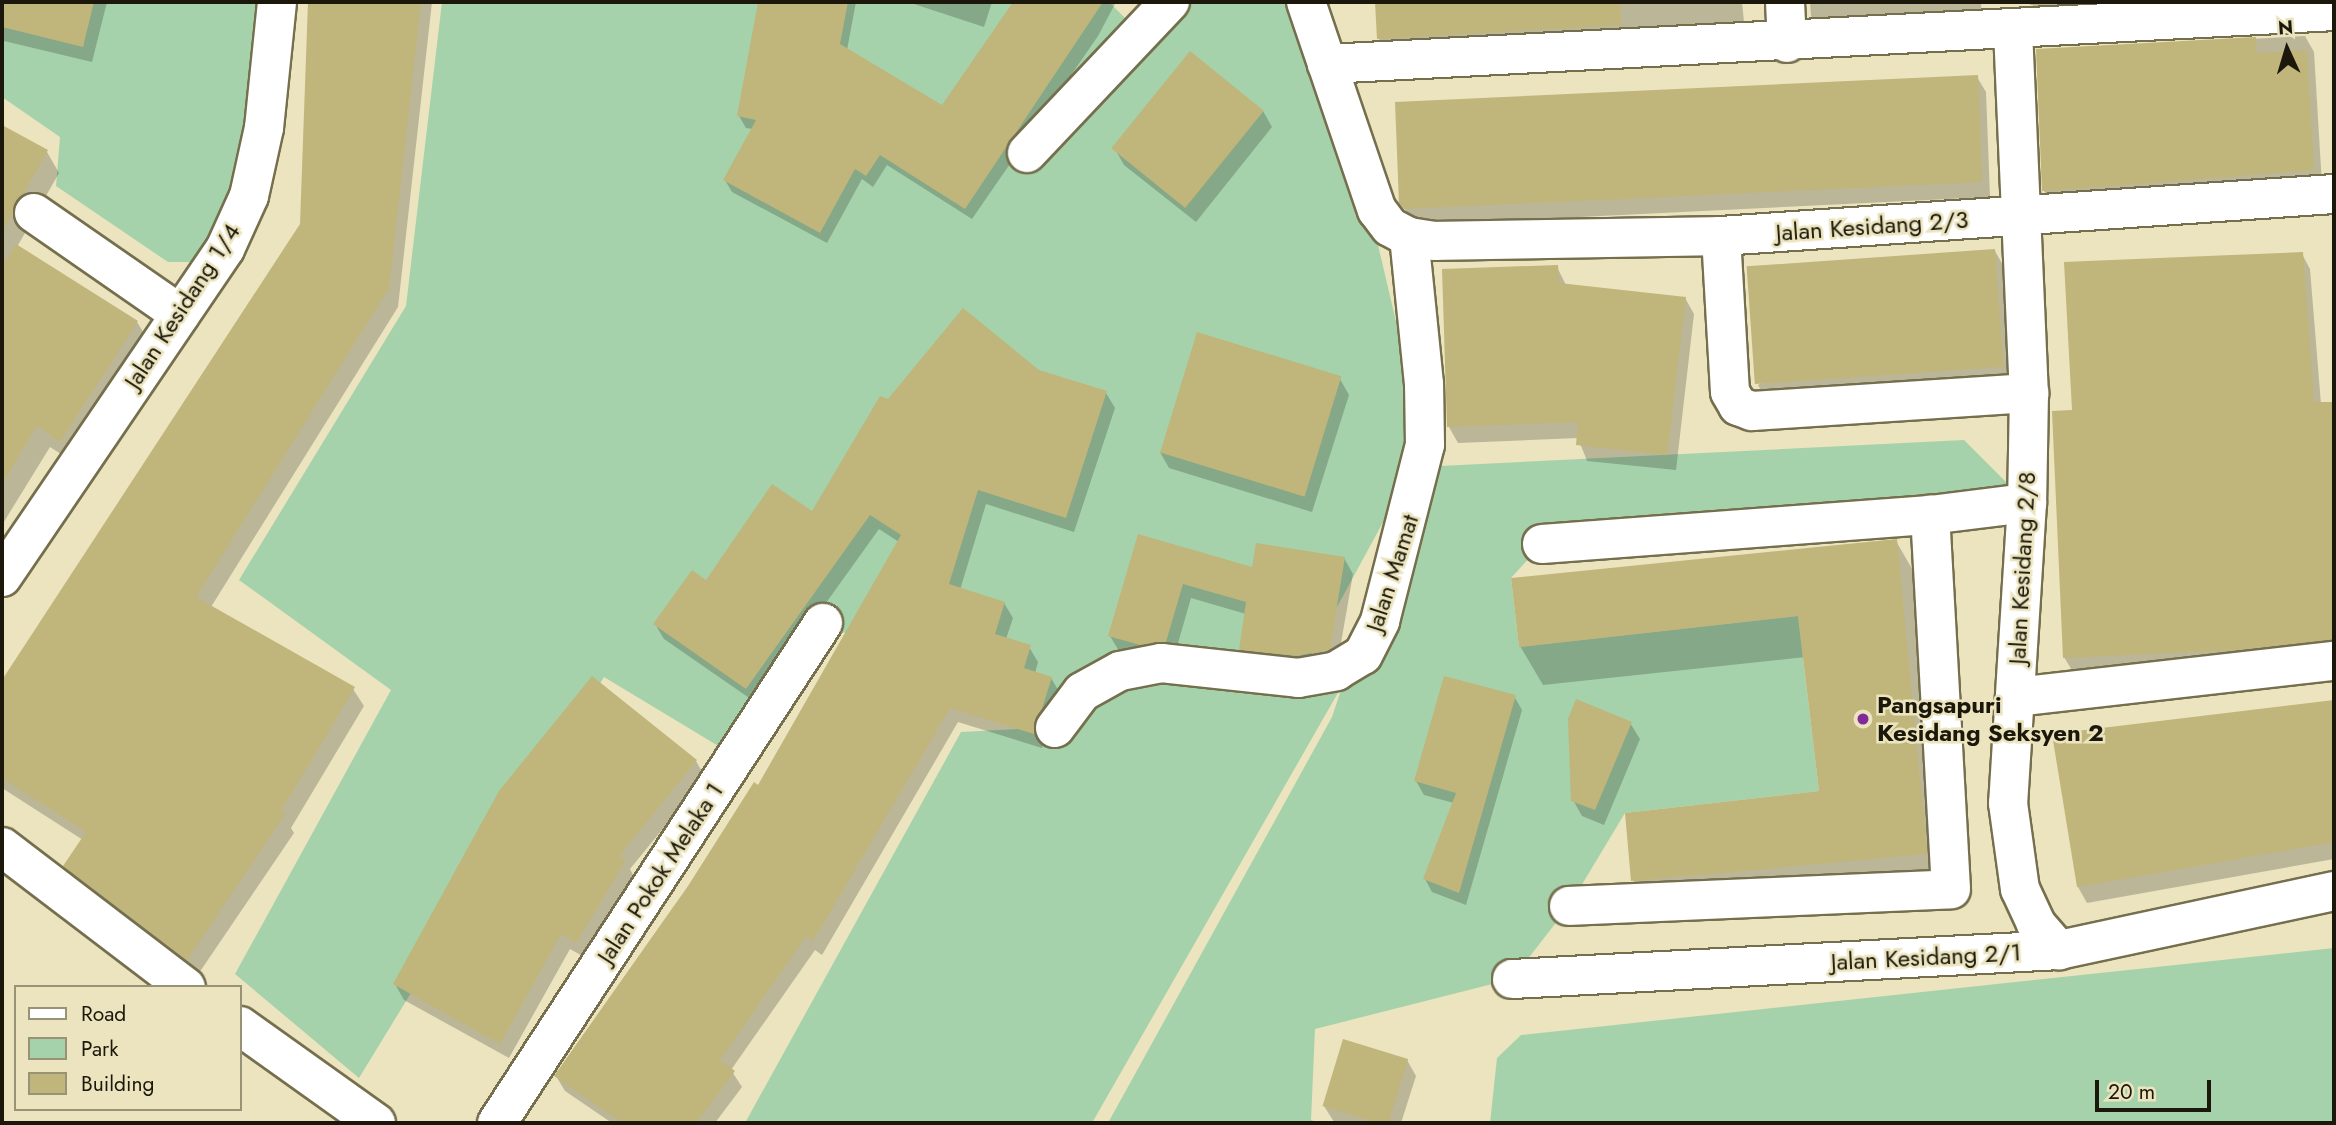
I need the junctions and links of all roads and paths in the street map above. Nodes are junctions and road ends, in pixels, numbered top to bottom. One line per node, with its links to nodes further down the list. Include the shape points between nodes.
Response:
1 (277, 2): 15 (street, Jalan Kesidang 1/4, via 264,128 249,196 225,249)
2 (1170, 2): 9 (street)
3 (1306, 2): 8 (street)
4 (1785, 2): 7 (street)
5 (2334, 11): 6 (street)
6 (2013, 30): 7 (street); 12 (street, Jalan Kesidang 2/8)
7 (1787, 43): 8 (street)
8 (1327, 64): 14 (street, via 1377,210 1390,227)
9 (1027, 153)
10 (2334, 194): 12 (street, Jalan Kesidang 2/3)
11 (34, 213): 15 (street)
12 (2024, 215): 13 (street, Jalan Kesidang 2/3); 16 (street, Jalan Kesidang 2/8)
13 (1721, 236): 14 (street, Jalan Kesidang 2/3, via 1434,242); 16 (street, via 1730,392 1738,406 1752,411)
14 (1409, 237): 24 (street, Jalan Mamat, via 1424,384 1425,445 1380,621 1363,655 1336,671 1298,678 1161,663 1120,671 1082,692)
15 (180, 314): 20 (street, Jalan Kesidang 1/4)
16 (2029, 393): 17 (street, Jalan Kesidang 2/8)
17 (2027, 503): 18 (street); 23 (street, Jalan Kesidang 2/8)
18 (1930, 515): 19 (street); 27 (street, via 1951,889)
19 (1542, 544)
20 (2, 577)
21 (823, 623): 33 (street, Jalan Pokok Melaka 1)
22 (2334, 661): 23 (street)
23 (2016, 697): 28 (street, Jalan Kesidang 2/8, via 2008,803 2011,849 2036,924)
24 (1055, 728)
25 (2, 846): 30 (street)
26 (2334, 891): 28 (street, Jalan Kesidang 2/1)
27 (1569, 906)
28 (2059, 950): 29 (street, Jalan Kesidang 2/1)
29 (1512, 979)
30 (183, 985)
31 (242, 1027): 32 (street)
32 (376, 1123)
33 (497, 1123)

